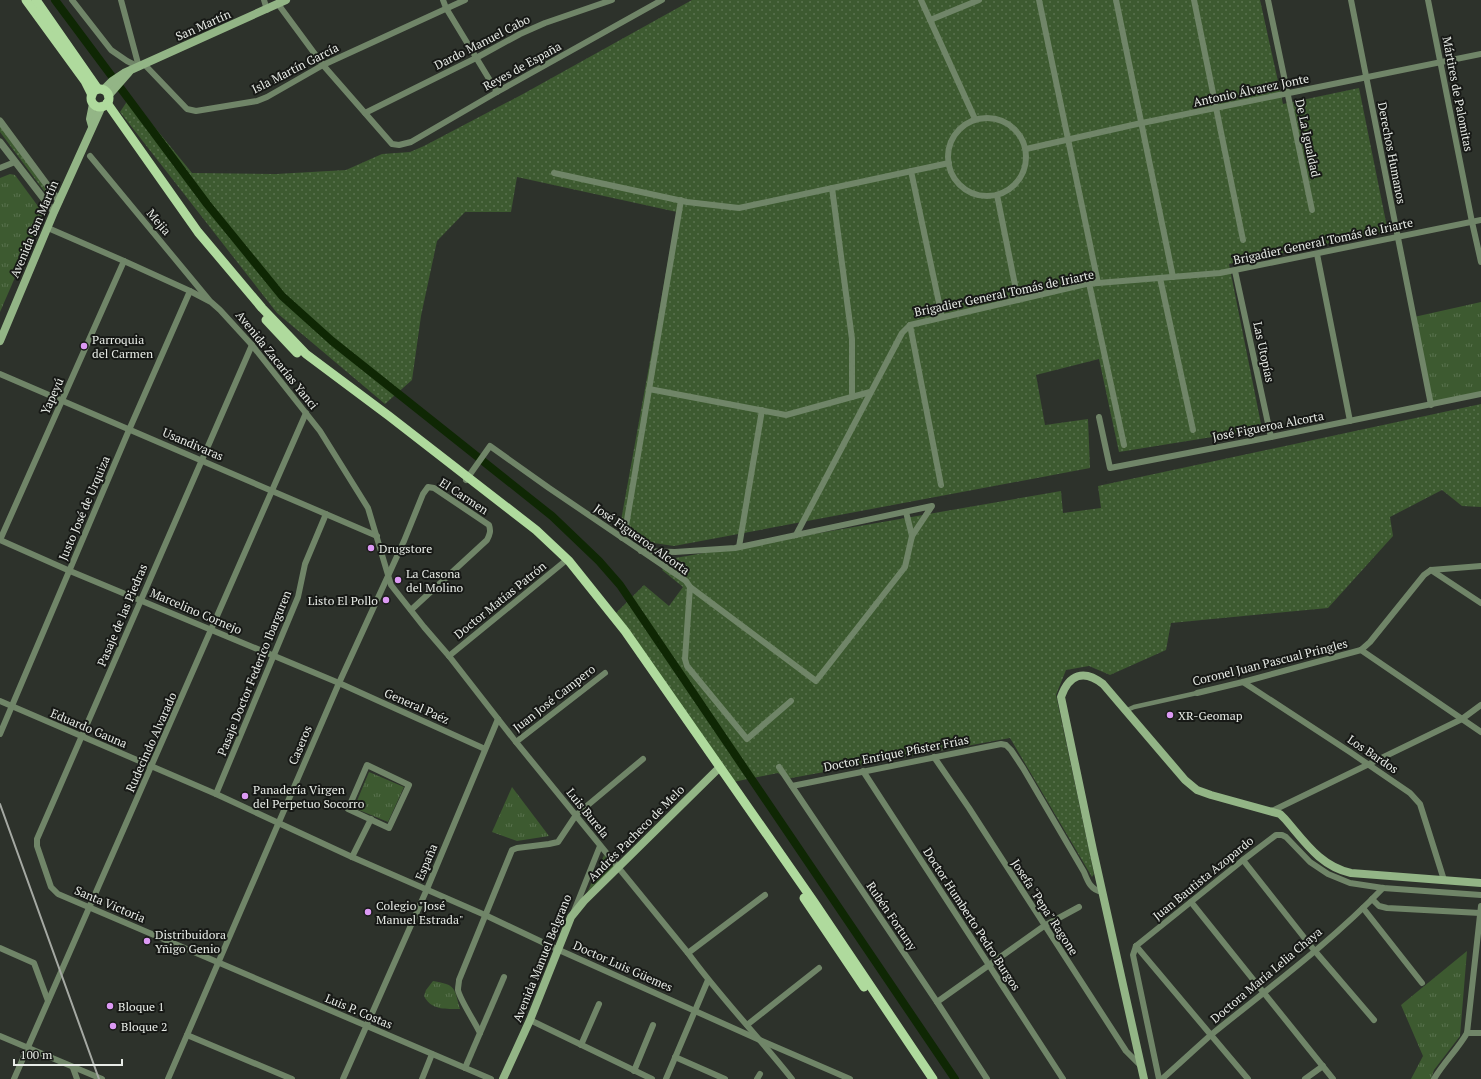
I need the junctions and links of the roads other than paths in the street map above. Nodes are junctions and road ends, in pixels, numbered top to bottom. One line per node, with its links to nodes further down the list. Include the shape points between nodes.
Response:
1 (26, 0): 31 (main road, via 84,81)
2 (36, 0): 31 (main road)
3 (72, 0): 27 (street, via 111,50 127,61)
4 (264, 0): 21 (street)
5 (286, 0): 19 (main road, San Martín)
6 (443, 0): 20 (street)
7 (465, 0): 20 (street, Isla Martín García)
8 (612, 0): 24 (street, Dardo Manuel Cabo, via 545,23)
9 (662, 0): 29 (street, Reyes de España)
10 (921, 0): 22 (street)
11 (979, 0): 22 (street)
12 (1039, 0): 37 (street)
13 (1116, 0): 36 (street)
14 (1194, 0): 32 (street)
15 (1268, 0): 30 (street, De La Igualdad)
16 (1351, 0): 28 (street, Derechos Humanos)
17 (1428, 0): 25 (street, Mártires de Palomitas)
18 (123, 1): 27 (street)
19 (278, 4): 21 (main road, San Martín); 26 (street)
20 (446, 8): 24 (street); 26 (street, Isla Martín García)
21 (267, 10): 27 (main road, San Martín)
22 (930, 20): 34 (street)
23 (1481, 54): 25 (street, Antonio Álvarez Jonte)
24 (476, 58): 29 (street); 33 (street, Dardo Manuel Cabo)
25 (1440, 63): 28 (street, Antonio Álvarez Jonte); 53 (street, Mártires de Palomitas)
26 (323, 65): 27 (street, Isla Martín García, via 256,101 196,111 187,109); 33 (street)
27 (141, 66): 31 (main road, San Martín, via 129,72)
28 (1365, 77): 30 (street, Antonio Álvarez Jonte); 55 (street, Derechos Humanos)
29 (497, 92): 33 (street, Reyes de España, via 411,142 399,145 392,144)
30 (1288, 93): 32 (street, Antonio Álvarez Jonte); 50 (street, De La Igualdad)
31 (103, 96): 49 (main road, Avenida San Martín, via 90,119 92,126); 88 (main road, via 203,244 278,335 315,368)
32 (1216, 108): 36 (street, Antonio Álvarez Jonte); 56 (street)
33 (365, 113)
34 (975, 120): 39 (street, via 991,117 1004,120 1022,137); 42 (street, via 957,131 951,142)
35 (0, 121): 49 (street)
36 (1141, 123): 37 (street, Antonio Álvarez Jonte); 61 (street)
37 (1068, 140): 39 (street, Antonio Álvarez Jonte); 64 (street)
38 (0, 142): 41 (street)
39 (1026, 149): 47 (street, via 1027,163 1022,176 1014,186)
40 (90, 156): 67 (street, Mejia)
41 (15, 162): 43 (street); 51 (street)
42 (949, 162): 44 (street); 47 (street, via 955,179 964,189 976,195)
43 (0, 168)
44 (911, 171): 46 (street); 68 (street)
45 (554, 174): 48 (street)
46 (832, 188): 48 (street, via 739,208); 76 (street, via 852,339)
47 (997, 195): 66 (street)
48 (681, 200): 73 (street)
49 (59, 201): 51 (main road, Avenida San Martín)
50 (1312, 210)
51 (54, 212): 54 (main road, Avenida San Martín)
52 (1481, 220): 53 (street, Brigadier General Tomás de Iriarte)
53 (1472, 222): 55 (street, Brigadier General Tomás de Iriarte); 59 (street, Mártires de Palomitas)
54 (48, 228): 58 (street, Avenida Zacarías Yanci); 70 (main road, Avenida San Martín)
55 (1397, 237): 57 (street, Brigadier General Tomás de Iriarte); 78 (street, Derechos Humanos)
56 (1244, 240)
57 (1317, 254): 60 (street, Brigadier General Tomás de Iriarte); 82 (street)
58 (124, 261): 65 (street, Avenida Zacarías Yanci); 77 (street, Yapeyú)
59 (1481, 262)
60 (1235, 271): 61 (street, Brigadier General Tomás de Iriarte); 85 (street, Las Utopías)
61 (1173, 277): 62 (street, Brigadier General Tomás de Iriarte)
62 (1160, 278): 64 (street, Brigadier General Tomás de Iriarte); 84 (street)
63 (1089, 283): 64 (street, Brigadier General Tomás de Iriarte); 66 (street, Brigadier General Tomás de Iriarte); 86 (street)
64 (1098, 283)
65 (190, 291): 67 (street, Avenida Zacarías Yanci); 83 (street, Justo José de Urquiza)
66 (1018, 300): 68 (street, Brigadier General Tomás de Iriarte)
67 (211, 302): 71 (street, Avenida Zacarías Yanci)
68 (942, 317): 69 (street, Brigadier General Tomás de Iriarte)
69 (910, 324): 74 (street, Brigadier General Tomás de Iriarte, via 902,333); 89 (street)
70 (0, 341)
71 (252, 345): 80 (street, Avenida Zacarías Yanci); 87 (street, Pasaje de las Piedras)
72 (0, 374): 77 (street, Usandivaras)
73 (650, 389): 79 (street); 97 (street)
74 (870, 392): 76 (street); 94 (street, Brigadier General Tomás de Iriarte)
75 (1481, 394): 78 (street, José Figueroa Alcorta)
76 (852, 397): 79 (street, via 786,415)
77 (62, 401): 83 (street, Usandivaras); 98 (street, Yapeyú)
78 (1431, 405): 82 (street, José Figueroa Alcorta)
79 (762, 410): 99 (street)
80 (306, 413): 91 (street, Rudecindo Alvarado); 95 (street, Avenida Zacarías Yanci, via 368,508)
81 (1099, 417): 85 (street, José Figueroa Alcorta, via 1110,468)
82 (1350, 422): 85 (street, José Figueroa Alcorta)
83 (129, 430): 87 (street, Usandivaras); 104 (street, Justo José de Urquiza)
84 (1193, 430)
85 (1271, 438)
86 (1124, 445)
87 (202, 460): 91 (street, Usandivaras); 107 (street, Pasaje de las Piedras)
88 (467, 479): 97 (street, José Figueroa Alcorta, via 490,446); 101 (main road); 135 (main road, via 536,530 569,561 625,632)
89 (941, 485)
90 (428, 487): 105 (street, Caseros); 109 (street, El Carmen, via 434,488 489,525 491,530 487,540)
91 (272, 490): 93 (street, Usandivaras); 110 (street, Rudecindo Alvarado)
92 (906, 512): 94 (street); 96 (street); 96 (street, via 932,506)
93 (326, 514): 95 (street, Usandivaras); 112 (street, Pasaje Doctor Federico Ibarguren, via 305,564 298,597)
94 (796, 535): 99 (street)
95 (377, 536): 105 (street, Avenida Zacarías Yanci)
96 (912, 536): 106 (street, via 905,567 816,681)
97 (622, 538): 100 (street, José Figueroa Alcorta)
98 (0, 540): 104 (street, Marcelino Cornejo)
99 (739, 547): 100 (street, via 675,552)
100 (641, 551): 106 (street, José Figueroa Alcorta)
101 (564, 562): 113 (street, Doctor Matías Patrón); 135 (main road, via 615,625)
102 (1481, 566): 103 (street)
103 (1431, 570): 108 (street); 111 (street, Coronel Juan Pascual Pringles)
104 (70, 571): 107 (street, Marcelino Cornejo); 121 (street, Justo José de Urquiza)
105 (388, 574): 109 (street, Luis Burela, via 391,585); 116 (street, Caseros)
106 (690, 586): 119 (street, José Figueroa Alcorta, via 685,659 687,666 747,739)
107 (141, 600): 110 (street, Marcelino Cornejo); 127 (street, Pasaje de las Piedras)
108 (1481, 603)
109 (411, 610): 113 (street, Luis Burela)
110 (212, 630): 112 (street, Marcelino Cornejo); 133 (street, Rudecindo Alvarado)
111 (1361, 650): 115 (street, Coronel Juan Pascual Pringles); 124 (street)
112 (273, 655): 116 (street, Marcelino Cornejo); 138 (street, Pasaje Doctor Federico Ibarguren)
113 (449, 656): 123 (street, Luis Burela)
114 (605, 673): 128 (street, Juan José Campero)
115 (1243, 682): 117 (street, Coronel Juan Pascual Pringles); 132 (street, Los Bardos)
116 (339, 683): 129 (street, General Paéz); 142 (street, Caseros)
117 (1197, 693): 122 (street, Coronel Juan Pascual Pringles)
118 (0, 701): 121 (street, Eduardo Gauna)
119 (791, 701)
120 (1481, 705): 124 (street)
121 (11, 707): 126 (street, Justo José de Urquiza); 127 (street, Eduardo Gauna)
122 (1125, 711): 139 (main road, via 1197,790); 151 (main road, via 1103,684 1094,677 1085,675 1069,681 1061,697)
123 (498, 719): 128 (street, Luis Burela); 129 (street, España)
124 (1462, 719): 125 (street); 132 (street)
125 (1481, 732)
126 (0, 734)
127 (82, 736): 133 (street, Eduardo Gauna); 152 (street, Pasaje de las Piedras, via 37,839 51,887)
128 (516, 742): 140 (street, Luis Burela)
129 (485, 749): 150 (street, España)
130 (934, 757): 136 (street, Doctor Enrique Pfister Frías); 151 (street, Doctor Enrique Pfister Frías, via 1006,744 1023,768 1089,884 1096,891); 163 (street, Josefa "Pepa" Ragone)
131 (642, 759): 140 (street)
132 (1369, 765): 139 (street); 147 (street, Los Bardos, via 1410,793 1420,804)
133 (152, 767): 138 (street, Eduardo Gauna); 157 (street, Rudecindo Alvarado)
134 (779, 767): 137 (street, Rubén Fortuny)
135 (719, 768): 146 (main road, Andrés Pacheco de Melo); 216 (main road); 217 (main road, via 852,957)
136 (863, 771): 137 (street, Doctor Enrique Pfister Frías); 171 (street, Doctor Humberto Pedro Burgos)
137 (792, 786): 178 (street, Rubén Fortuny)
138 (216, 794): 142 (street, Eduardo Gauna)
139 (1272, 811): 147 (main road, via 1286,819 1320,858 1331,866 1351,873)
140 (576, 815): 143 (street, Luis Burela); 161 (street, via 558,842 512,850)
141 (370, 819): 141 (street, via 348,810 367,765 409,785 389,828); 144 (street)
142 (278, 824): 144 (street, Doctor Luis Güemes); 169 (street, Caseros)
143 (600, 846): 146 (street, Luis Burela); 162 (street, Avenida Manuel Belgrano)
144 (352, 857): 150 (street, Doctor Luis Güemes)
145 (1243, 860): 149 (street, Juan Bautista Azopardo, via 1276,835 1282,835 1310,862 1328,874 1350,883); 156 (street, Juan Bautista Azopardo); 167 (street)
146 (618, 868): 162 (main road, Andrés Pacheco de Melo); 168 (street, Luis Burela)
147 (1444, 880): 148 (main road)
148 (1481, 883)
149 (1383, 888): 154 (street); 155 (street, Doctora María Lelia Chaya)
150 (427, 889): 161 (street, Doctor Luis Güemes); 185 (street, España)
151 (1102, 892): 198 (main road)
152 (58, 894): 157 (street, Santa Victoria)
153 (765, 895): 168 (street)
154 (1481, 896)
155 (1372, 899): 159 (street, Doctora María Lelia Chaya); 160 (street, via 1387,908)
156 (1191, 902): 164 (street, Juan Bautista Azopardo); 176 (street)
157 (90, 908): 169 (street, Santa Victoria); 177 (street, Rudecindo Alvarado)
158 (1079, 908): 163 (street)
159 (1363, 908): 167 (street, Doctora María Lelia Chaya); 175 (street)
160 (1481, 909): 170 (street)
161 (485, 914): 166 (street, Doctor Luis Güemes); 186 (street, via 459,980 458,990)
162 (572, 917): 166 (main road, Avenida Manuel Belgrano)
163 (1044, 926): 171 (street); 198 (street, Josefa "Pepa" Ragone, via 1126,1051)
164 (1136, 946): 190 (street); 221 (street, via 1133,955)
165 (0, 948): 177 (street, via 34,963)
166 (559, 950): 180 (street, Doctor Luis Güemes); 181 (main road, Avenida Manuel Belgrano)
167 (1314, 950): 176 (street, Doctora María Lelia Chaya); 182 (street)
168 (688, 953): 174 (street, Luis Burela)
169 (219, 962): 185 (street, Luis P. Costas); 189 (street, Caseros)
170 (1478, 964): 187 (street)
171 (989, 966): 178 (street); 219 (street, Doctor Humberto Pedro Burgos)
172 (819, 968): 184 (street)
173 (504, 977): 186 (street)
174 (708, 980): 180 (street); 184 (street, Luis Burela)
175 (1422, 983)
176 (1264, 993): 190 (street, Doctora María Lelia Chaya); 197 (street)
177 (48, 1001): 194 (street, Rudecindo Alvarado)
178 (937, 1002): 218 (street, Rubén Fortuny)
179 (599, 1004): 193 (street)
180 (695, 1011): 192 (street, Doctor Luis Güemes); 196 (street)
181 (530, 1020): 193 (street); 210 (main road, Avenida Manuel Belgrano)
182 (1374, 1020)
183 (653, 1025): 201 (street)
184 (747, 1025): 192 (street, Luis Burela)
185 (366, 1026): 195 (street, Luis P. Costas); 207 (street, España)
186 (480, 1033): 200 (street)
187 (1467, 1033): 188 (street); 225 (street)
188 (1481, 1033)
189 (187, 1035): 205 (street, Caseros); 206 (street)
190 (1211, 1035): 221 (street, Doctora María Lelia Chaya); 222 (street)
191 (0, 1036): 194 (street)
192 (762, 1041): 214 (street, Luis Burela); 215 (street, Doctor Luis Güemes)
193 (581, 1045): 201 (street)
194 (27, 1048): 199 (street); 202 (street, Rudecindo Alvarado)
195 (432, 1054): 200 (street, Luis P. Costas); 208 (street)
196 (675, 1057): 212 (street); 213 (street)
197 (1323, 1066): 223 (street); 224 (street)
198 (1141, 1067): 220 (main road)
199 (73, 1068): 203 (street); 204 (street)
200 (465, 1068): 209 (street, Luis P. Costas)
201 (634, 1071): 211 (street)
202 (14, 1079)
203 (77, 1079)
204 (102, 1079)
205 (168, 1079)
206 (292, 1079)
207 (343, 1079)
208 (422, 1079)
209 (491, 1079)
210 (503, 1079)
211 (652, 1079)
212 (666, 1079)
213 (725, 1079)
214 (792, 1079)
215 (850, 1079)
216 (927, 1079)
217 (933, 1079)
218 (987, 1079)
219 (1062, 1079)
220 (1144, 1079)
221 (1160, 1079)
222 (1248, 1079)
223 (1305, 1079)
224 (1333, 1079)
225 (1434, 1079)

